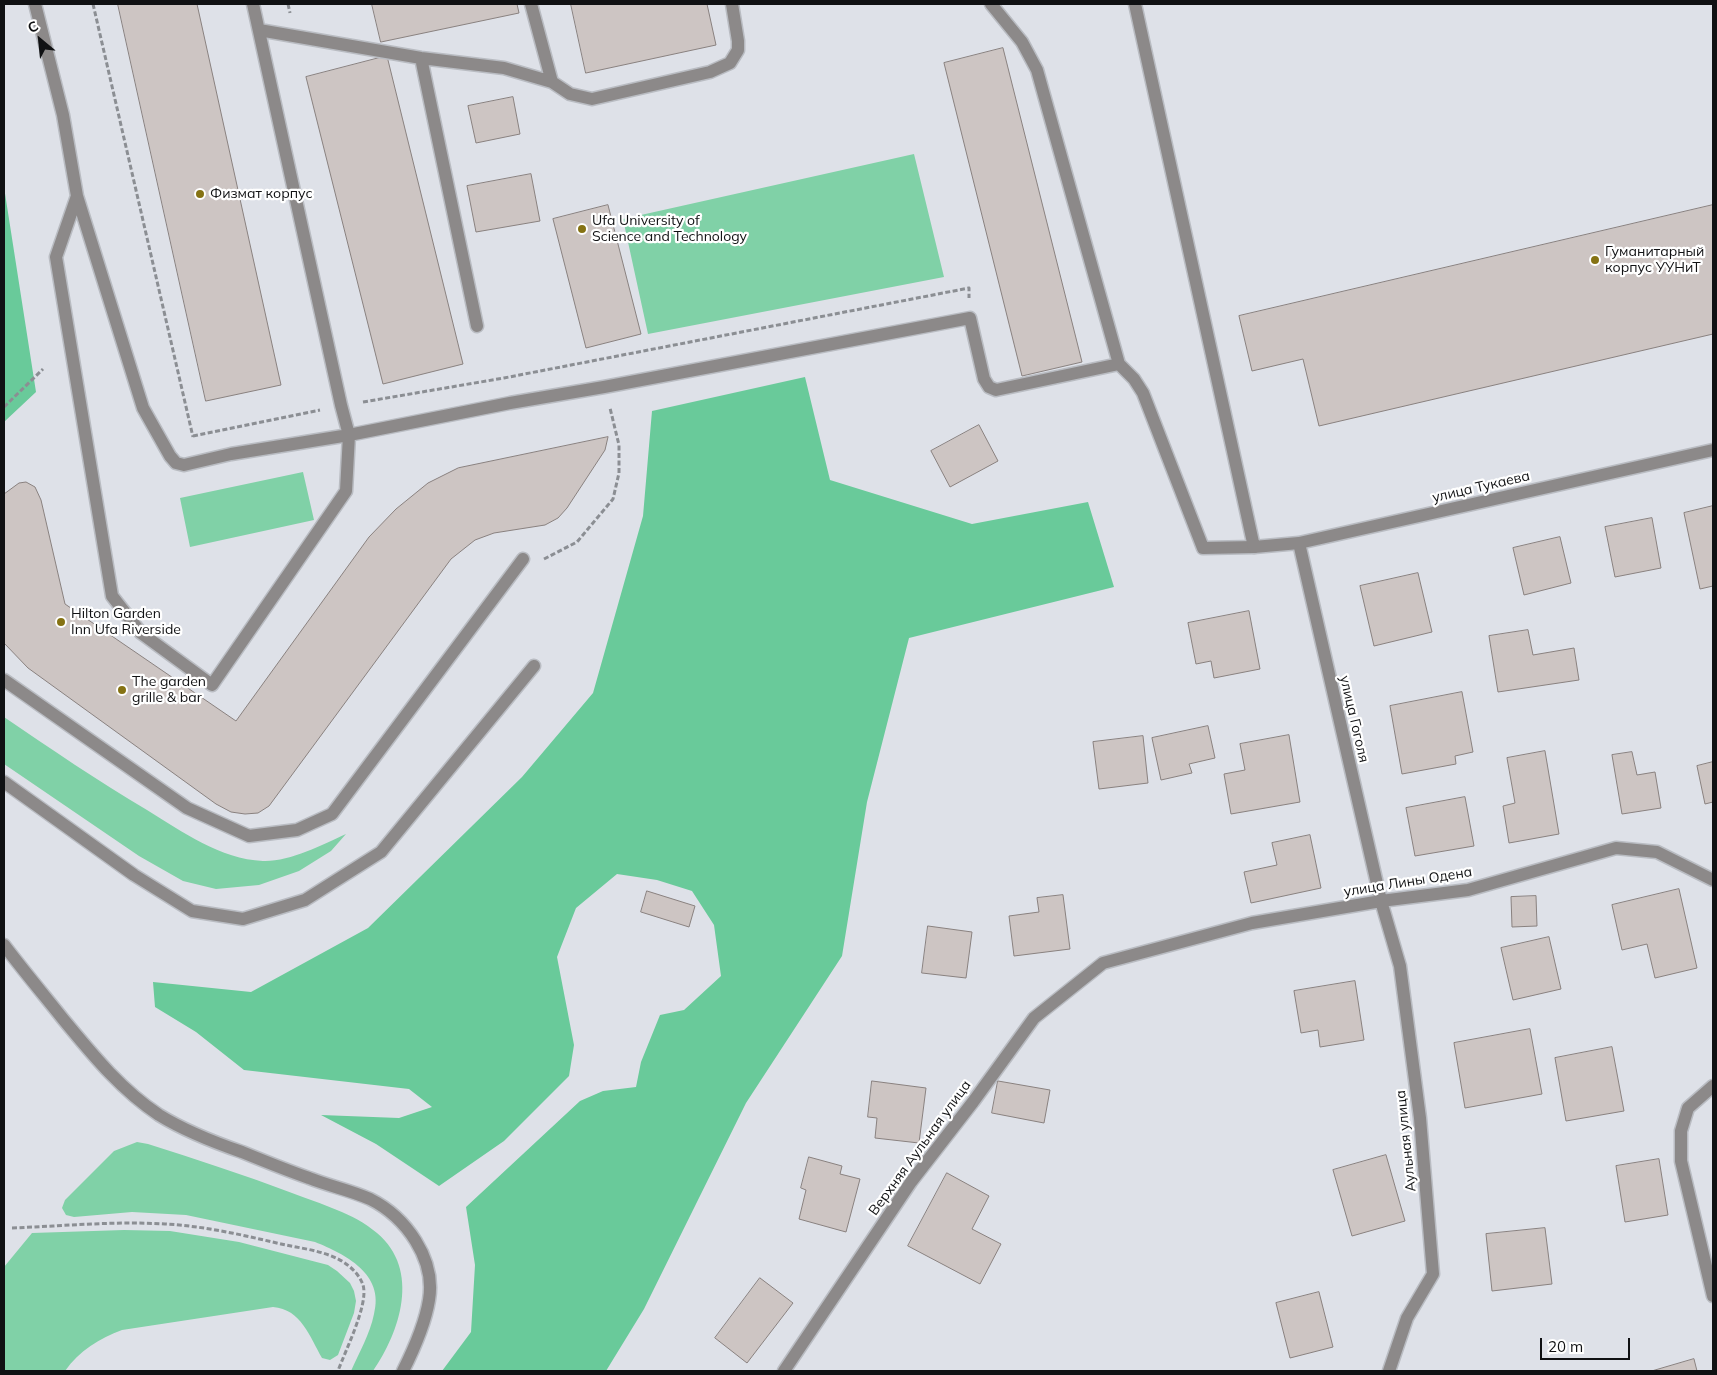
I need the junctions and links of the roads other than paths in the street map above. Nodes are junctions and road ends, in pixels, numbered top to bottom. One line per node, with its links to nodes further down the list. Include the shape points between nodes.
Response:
1 (35, 4): 10 (street, via 63,115)
2 (253, 4): 7 (street)
3 (531, 4): 9 (street)
4 (732, 4): 9 (street, via 738,50 730,63 724,66 592,99 570,94)
5 (991, 4): 12 (street, via 1022,42 1037,70)
6 (1135, 4): 16 (street)
7 (259, 30): 8 (street); 13 (street)
8 (421, 58): 9 (street, via 504,68); 11 (street)
9 (552, 82)
10 (77, 196): 13 (street, via 143,408 172,460 184,465); 13 (street, via 56,257 112,596 141,633 212,686 346,491)
11 (477, 326)
12 (1119, 364): 13 (street, via 996,390 984,380 970,318); 16 (street, улица Тукаева, via 1143,393 1203,548)
13 (349, 435)
14 (1713, 450): 15 (street, улица Тукаева)
15 (1299, 543): 16 (street, улица Тукаева); 22 (street, улица Гоголя)
16 (1254, 547)
17 (523, 559): 19 (street, via 332,814 297,830 249,836 187,808)
18 (534, 666): 20 (street, via 382,852 305,900 243,919 192,911 134,875)
19 (4, 680)
20 (4, 782)
21 (1713, 880): 22 (street, улица Лины Одена, via 1657,852 1616,848 1468,890)
22 (1381, 901): 24 (street, улица Лины Одена, via 1252,923); 29 (street, Аульная улица, via 1400,966 1420,1118 1433,1274 1407,1318)
23 (4, 945): 27 (street, via 112,1076 159,1114 206,1139 371,1200 405,1226 425,1260 430,1300)
24 (1102, 963): 28 (street, Верхняя Аульная улица, via 1034,1018 911,1182)
25 (1713, 1086): 26 (street, via 1688,1108 1681,1131 1681,1161)
26 (1713, 1296)
27 (403, 1371)
28 (784, 1371)
29 (1389, 1371)

